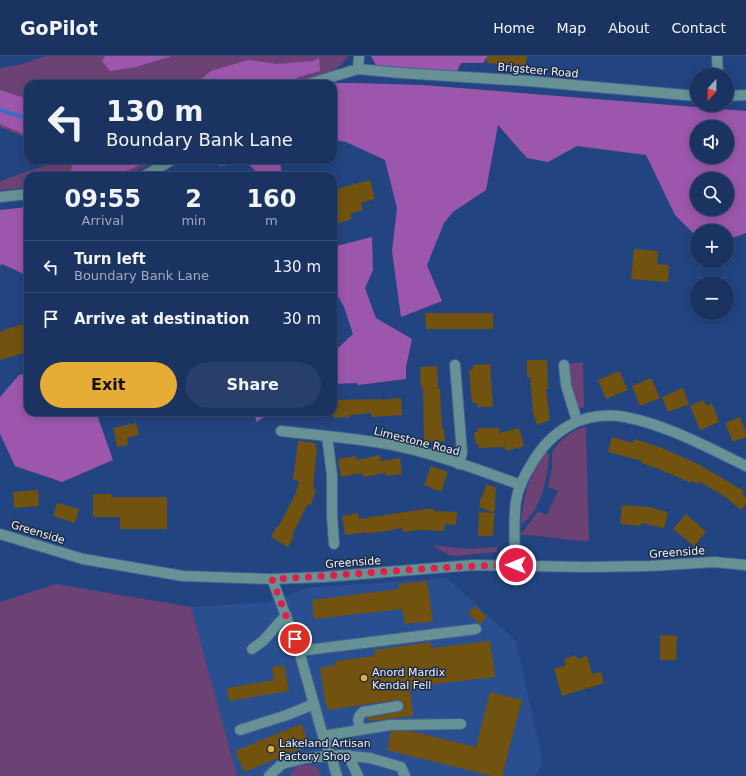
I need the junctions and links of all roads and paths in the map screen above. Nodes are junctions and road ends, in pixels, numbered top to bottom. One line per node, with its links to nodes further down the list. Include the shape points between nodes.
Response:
1 (359, 56): 4 (street)
2 (717, 56): 3 (street)
3 (718, 68)
4 (358, 69): 5 (street, Brigsteer Road); 6 (street, Brigsteer Road, via 528,80)
5 (321, 80)
6 (690, 95)
7 (746, 95): 8 (street)
8 (734, 96)
9 (165, 164): 10 (street)
10 (151, 172)
11 (24, 194): 12 (street)
12 (0, 197)
13 (455, 365): 18 (street, via 462,452)
14 (564, 365): 15 (street, via 566,385)
15 (577, 421): 19 (street, via 604,416 633,419 689,438); 20 (street, via 558,432 544,445)
16 (281, 431): 17 (street, Limestone Road)
17 (328, 436): 18 (street, Limestone Road, via 402,447); 22 (street)
18 (459, 464): 20 (street, Limestone Road)
19 (746, 466)
20 (521, 485): 23 (street, via 516,501)
21 (0, 534): 25 (street, Greenside, via 83,558 183,576)
22 (334, 544)
23 (516, 565): 24 (street, Greenside, via 585,567 714,562); 25 (street, Greenside)
24 (746, 565)
25 (272, 579): 26 (street)
26 (286, 615): 28 (street, via 263,641); 29 (street)
27 (476, 629): 29 (street)
28 (252, 649)
29 (299, 651): 30 (street)
30 (314, 704): 33 (street); 35 (street)
31 (398, 706): 34 (street, via 363,712 358,719)
32 (461, 724): 34 (street, via 390,725)
33 (240, 730)
34 (360, 730): 35 (street)
35 (323, 736): 37 (street)
36 (348, 755): 37 (street); 40 (street); 41 (street, via 401,767)
37 (331, 756): 38 (street); 39 (street, via 306,758 282,764)
38 (335, 775)
39 (269, 776)
40 (358, 776)
41 (405, 776)

